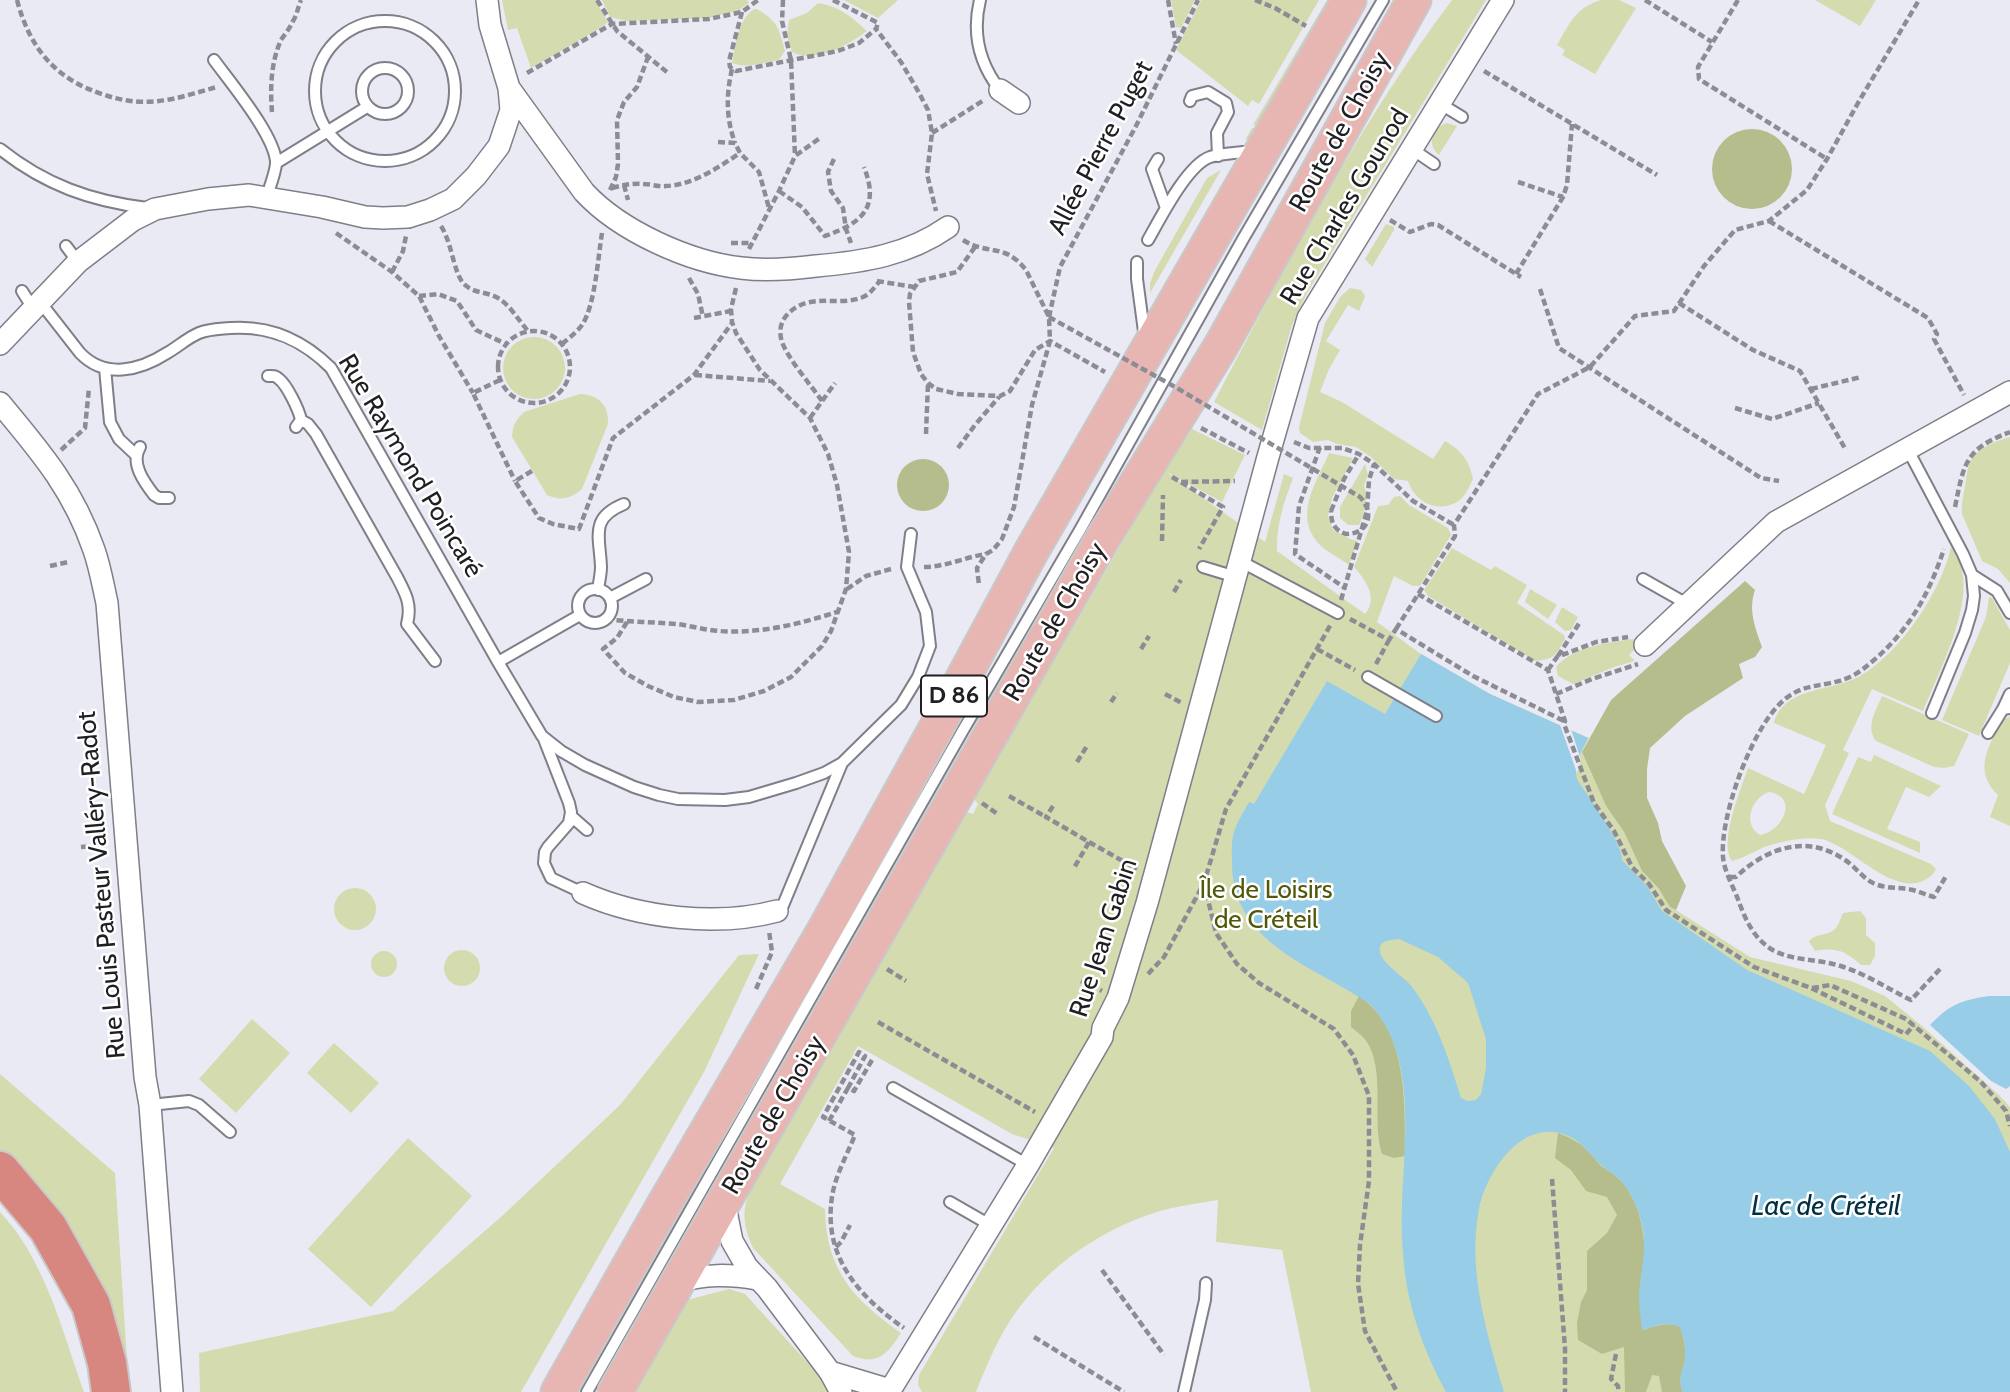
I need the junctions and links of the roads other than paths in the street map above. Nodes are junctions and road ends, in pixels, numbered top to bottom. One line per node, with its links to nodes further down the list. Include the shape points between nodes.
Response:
1 (487, 0): 10 (street)
2 (980, 0): 11 (lane, via 976,33 980,53)
3 (1349, 0): 20 (main road, Route de Choisy / D 86)
4 (1383, 0): 86 (lane, Route de Choisy)
5 (1415, 0): 9 (main road, Route de Choisy / D 86)
6 (1431, 0): 9 (main road)
7 (1503, 0): 14 (street, Rue Charles Gounod)
8 (214, 60): 23 (lane, via 267,136)
9 (1377, 66): 75 (main road, Route de Choisy / D 86, via 1218,352 1103,538)
10 (509, 88): 25 (street, via 510,110 499,146 453,199 430,210 408,217 365,217); 28 (street, via 596,205 644,235 699,259 741,268 787,269 860,262 933,238)
11 (1000, 90): 13 (street)
12 (1190, 100): 21 (lane, via 1208,92 1226,103 1228,112 1217,133)
13 (1019, 103)
14 (1439, 103): 16 (lane); 19 (street, Rue Charles Gounod)
15 (367, 107): 15 (lane, via 383,114 400,108 408,92 402,75 386,67 369,74 361,90); 17 (lane)
16 (1462, 117)
17 (326, 131): 17 (lane, via 315,105 316,74 321,59 342,35 370,22 402,22 441,48 454,77 453,108 448,123 428,147 399,160 367,159 352,154); 23 (lane)
18 (0, 149): 27 (lane, via 52,183 88,197)
19 (1412, 149): 24 (lane); 40 (street, Rue Charles Gounod, via 1308,318)
20 (1263, 150): 21 (lane); 34 (main road, Route de Choisy / D 86)
21 (1218, 156): 26 (lane, via 1207,158 1186,177)
22 (1158, 159): 26 (lane, via 1152,169)
23 (276, 163): 25 (lane)
24 (1434, 164)
25 (267, 196): 27 (street, via 230,196)
26 (1166, 208): 29 (lane)
27 (155, 209): 32 (street, via 72,254)
28 (949, 226)
29 (1148, 240)
30 (1136, 262): 34 (lane)
31 (22, 291): 32 (lane)
32 (37, 307): 33 (street); 35 (lane, via 87,361)
33 (0, 344)
34 (1147, 351): 85 (main road, Route de Choisy / D 86, via 1031,552 825,929)
35 (106, 369): 41 (lane, via 110,422 119,439 138,451 137,465 152,492); 57 (lane, Rue Raymond Poincaré, via 137,369 193,336 228,328 262,329 306,347 331,369)
36 (268, 376): 56 (lane, via 281,381 299,412 299,423 308,424 316,434 402,586 410,605 407,624)
37 (2010, 393): 39 (street)
38 (0, 403): 71 (street, Rue Louis Pasteur Valléry-Radot, via 48,461 74,503 94,550 107,603)
39 (1908, 450): 46 (lane); 51 (street, via 1776,522)
40 (1262, 456): 45 (street, Rue Jean Gabin)
41 (169, 498)
42 (624, 504): 49 (lane, via 598,526 601,568)
43 (911, 534): 65 (lane, via 907,567 926,612 930,646 901,705)
44 (1203, 567): 45 (lane)
45 (1238, 569): 52 (lane); 73 (street, Rue Jean Gabin, via 1118,998 1102,1037)
46 (1972, 575): 53 (lane, via 1997,591); 61 (lane, via 1972,610)
47 (646, 579): 50 (lane)
48 (1643, 579): 51 (lane)
49 (597, 590): 50 (lane); 54 (lane, via 579,599)
50 (610, 598): 54 (lane, via 612,609 602,622 593,623)
51 (1689, 606): 55 (street)
52 (1338, 613)
53 (2010, 614)
54 (580, 615): 57 (lane)
55 (1640, 648)
56 (435, 661)
57 (498, 662): 64 (lane, Rue Raymond Poincaré)
58 (1368, 677): 62 (lane)
59 (2010, 694): 60 (lane)
60 (2007, 709): 63 (lane)
61 (1932, 713)
62 (1436, 716)
63 (1988, 733)
64 (542, 736): 65 (lane, via 585,765 634,787 678,799 748,797); 66 (lane)
65 (842, 763): 69 (lane)
66 (571, 816): 67 (lane); 68 (lane, via 545,852 544,863 551,878)
67 (587, 830)
68 (583, 893): 69 (street, via 661,915 733,918)
69 (777, 911)
70 (893, 1088): 73 (lane)
71 (150, 1105): 72 (lane, via 189,1101); 84 (street, Rue Louis Pasteur Valléry-Radot)
72 (230, 1132)
73 (1028, 1165): 77 (street, Rue Jean Gabin)
74 (0, 1171): 83 (highway, via 48,1228 91,1305)
75 (724, 1202): 78 (street, via 732,1241); 79 (main road, Route de Choisy / D 86)
76 (950, 1202): 77 (lane)
77 (990, 1225): 82 (street, Rue Jean Gabin)
78 (757, 1279): 79 (street, via 716,1275); 81 (street)
79 (677, 1282): 87 (main road, Route de Choisy / D 86)
80 (1206, 1283): 89 (lane)
81 (830, 1372): 82 (street); 88 (street)
82 (889, 1391)
83 (111, 1392)
84 (172, 1392)
85 (558, 1392)
86 (587, 1392)
87 (615, 1392)
88 (841, 1392)
89 (1184, 1392)

